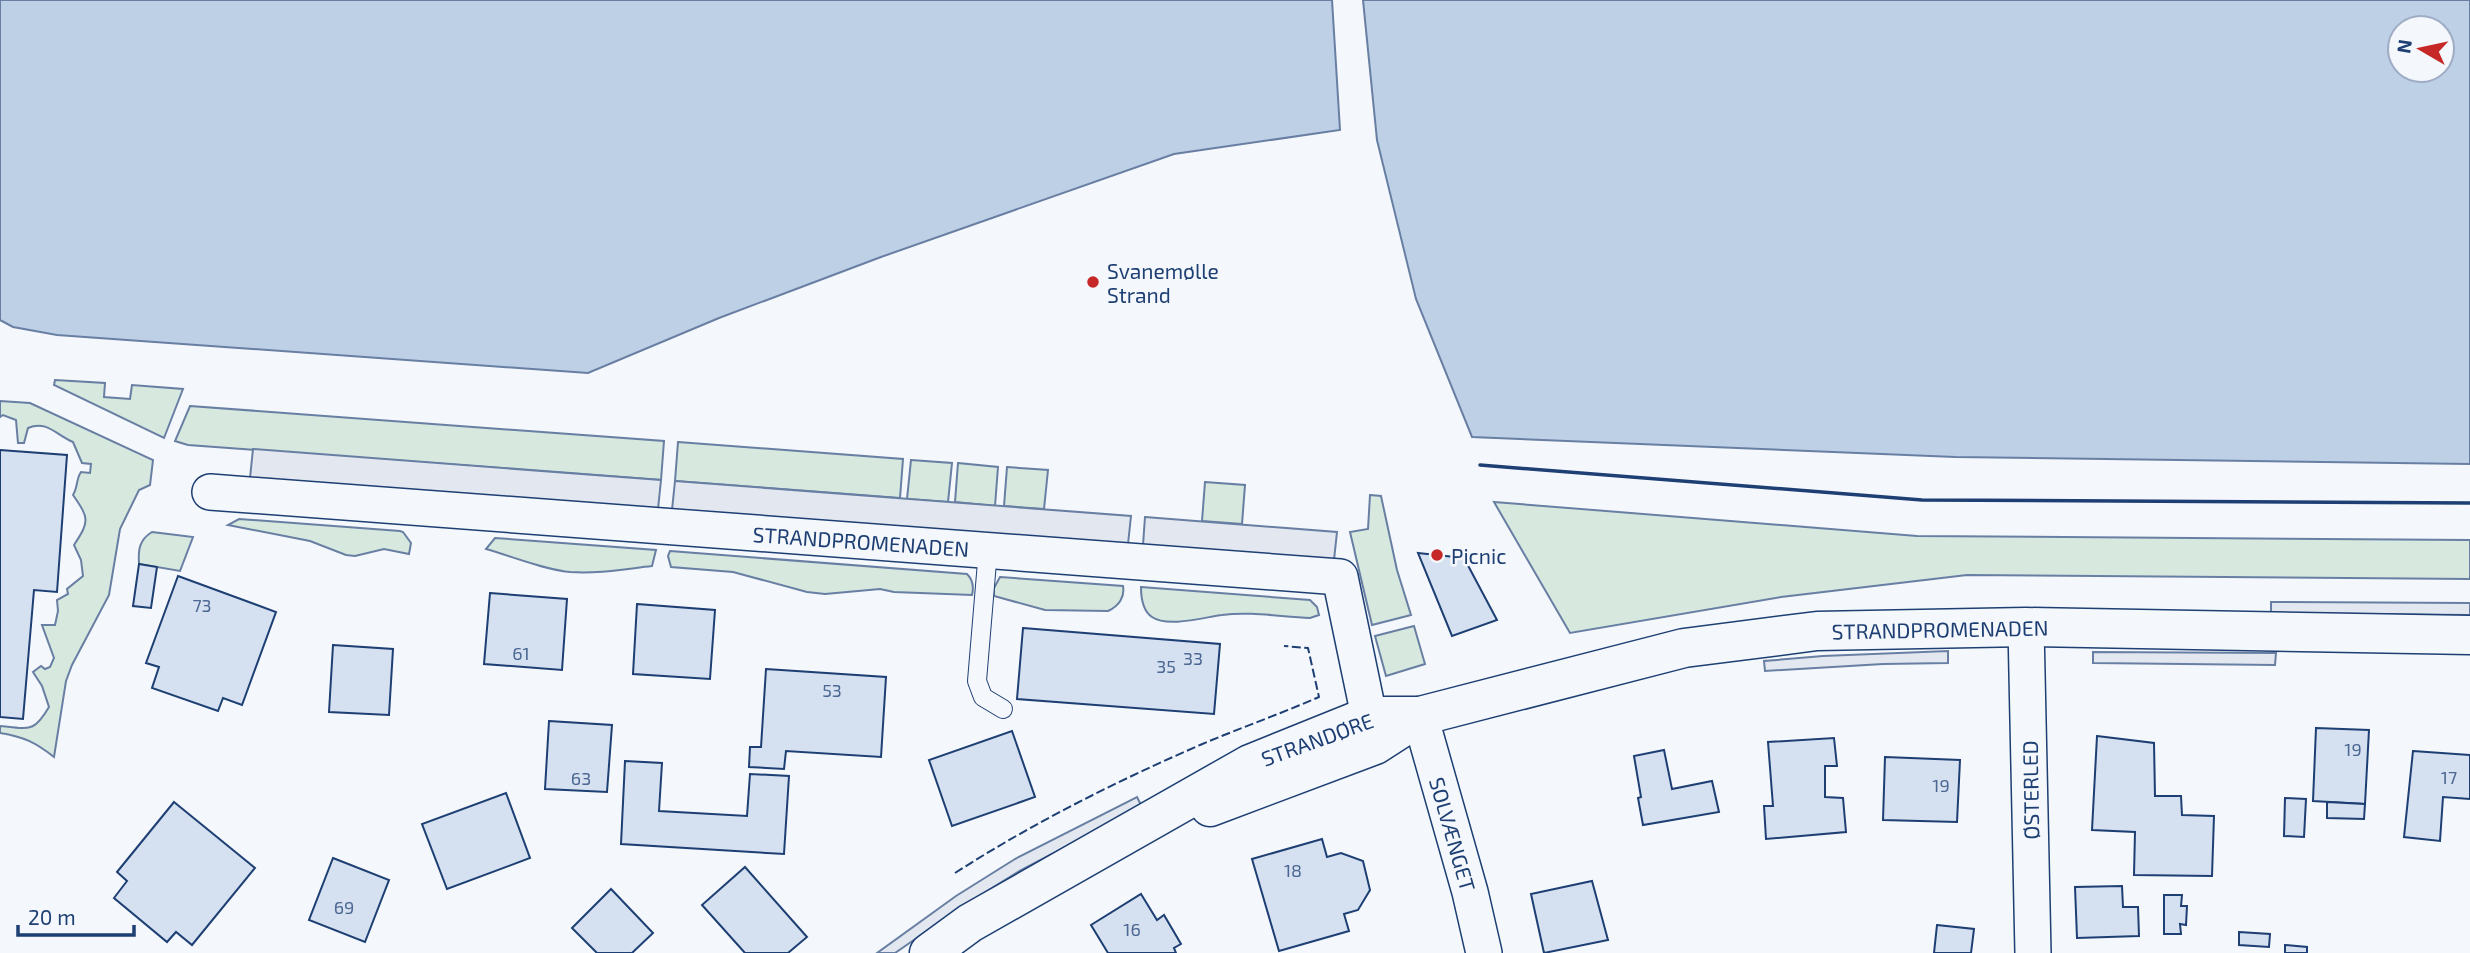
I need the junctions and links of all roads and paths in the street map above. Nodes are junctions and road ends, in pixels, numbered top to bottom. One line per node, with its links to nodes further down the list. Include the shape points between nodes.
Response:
1 (210, 492): 2 (street, STRANDPROMENADEN)
2 (988, 550): 5 (lane, via 977,681 983,697); 7 (street, STRANDPROMENADEN, via 1340,577)
3 (2026, 628): 4 (street, STRANDPROMENADEN); 6 (street, STRANDPROMENADEN, via 1817,631 1684,648); 10 (street, ØSTERLED)
4 (2470, 635)
5 (1003, 709)
6 (1420, 716): 7 (street, STRANDØRE); 9 (street, SOLVÆNGET)
7 (1372, 730): 8 (street, STRANDØRE, via 1100,848 970,923)
8 (929, 953)
9 (1484, 953)
10 (2033, 953)

